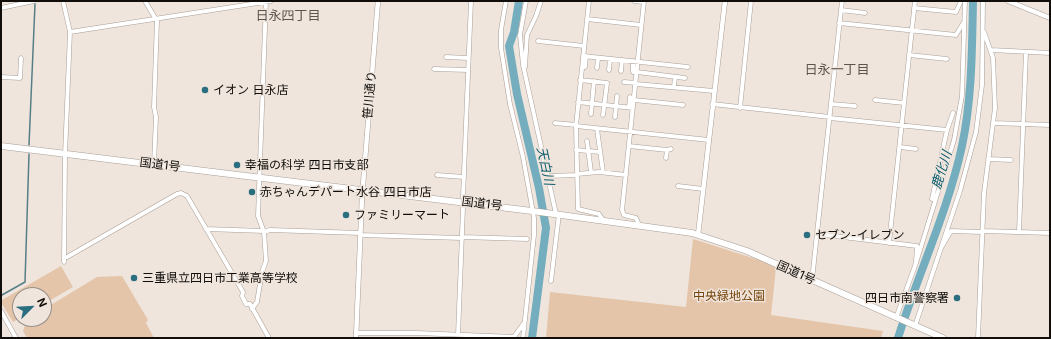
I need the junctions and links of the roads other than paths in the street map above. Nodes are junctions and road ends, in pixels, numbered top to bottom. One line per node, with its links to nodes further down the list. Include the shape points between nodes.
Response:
1 (34, 1): 21 (street)
2 (64, 1): 33 (street)
3 (145, 1): 26 (street)
4 (268, 1): 26 (street); 116 (street)
5 (378, 1): 119 (street, 笹川通り)
6 (471, 1): 43 (street)
7 (506, 1): 123 (street, via 501,48)
8 (526, 1): 55 (street, via 520,39)
9 (541, 1): 55 (street, via 526,35)
10 (589, 1): 27 (street)
11 (634, 1): 20 (street)
12 (725, 1): 66 (street)
13 (751, 1): 80 (street)
14 (842, 1): 23 (street)
15 (915, 1): 22 (street)
16 (961, 1): 22 (street, via 956,12)
17 (965, 1): 28 (street)
18 (983, 1): 31 (street)
19 (1008, 1): 25 (street)
20 (644, 2): 30 (street)
21 (1, 8)
22 (914, 8): 32 (street)
23 (841, 10): 24 (street); 29 (street)
24 (865, 13)
25 (1050, 18)
26 (156, 19): 33 (street); 108 (street)
27 (587, 19): 30 (street); 35 (street)
28 (965, 20): 32 (street, via 956,35); 141 (street, via 962,96 954,140)
29 (839, 23): 32 (street); 74 (street)
30 (642, 25): 48 (street)
31 (983, 30): 36 (street); 138 (street, via 982,85 976,132)
32 (912, 31): 39 (street)
33 (70, 32): 104 (street)
34 (538, 41): 35 (street)
35 (584, 46): 40 (street)
36 (990, 50): 37 (street); 87 (street, via 993,58 995,99)
37 (1026, 52): 38 (street); 88 (street)
38 (1050, 53)
39 (909, 55): 46 (street); 71 (street)
40 (584, 56): 44 (street); 49 (street); 61 (street)
41 (446, 57): 43 (street)
42 (21, 58): 59 (street, via 20,78)
43 (468, 58): 53 (street)
44 (598, 58): 45 (street); 51 (street)
45 (610, 59): 47 (street); 54 (street)
46 (947, 59)
47 (622, 60): 48 (street); 56 (street)
48 (636, 62): 50 (street); 57 (street)
49 (585, 67)
50 (688, 67)
51 (597, 68)
52 (434, 69): 53 (street)
53 (468, 70): 114 (street)
54 (609, 70)
55 (524, 71): 115 (street)
56 (621, 71)
57 (635, 72): 58 (street); 64 (street)
58 (675, 76): 60 (street); 65 (street)
59 (1, 77)
60 (685, 78)
61 (580, 80): 62 (street); 70 (street)
62 (594, 81): 72 (street); 75 (street, via 607,83)
63 (624, 82): 64 (street)
64 (636, 84): 65 (street); 68 (street)
65 (674, 87): 66 (street)
66 (714, 91): 73 (street)
67 (617, 96): 77 (street)
68 (632, 98): 76 (street); 79 (street)
69 (876, 100): 71 (street)
70 (578, 102): 72 (street); 91 (street)
71 (904, 103): 89 (street)
72 (592, 104): 75 (street); 82 (street)
73 (712, 104): 80 (street); 95 (street)
74 (831, 104): 78 (street); 85 (street)
75 (604, 105): 77 (street); 83 (street)
76 (683, 105)
77 (616, 106): 79 (street); 84 (street)
78 (855, 106)
79 (631, 107): 94 (street)
80 (740, 108): 85 (street)
81 (953, 113): 93 (street)
82 (591, 114)
83 (603, 116)
84 (615, 117)
85 (830, 117): 89 (street); 134 (street)
86 (555, 123): 91 (street)
87 (993, 123): 88 (street); 106 (street)
88 (1023, 124): 90 (street); 130 (street)
89 (902, 125): 93 (street); 99 (street)
90 (1050, 125)
91 (576, 126): 92 (street); 101 (street)
92 (597, 129): 94 (street); 103 (street)
93 (947, 130): 121 (street)
94 (630, 132): 95 (street); 98 (street)
95 (709, 140): 118 (street)
96 (587, 141): 102 (street)
97 (1, 146): 104 (highway, 国道1号)
98 (629, 146): 105 (street, via 669,150); 113 (street)
99 (900, 147): 100 (street); 137 (street)
100 (916, 149)
101 (576, 150): 102 (street); 112 (street)
102 (588, 151): 103 (street); 109 (street)
103 (600, 152): 110 (street)
104 (65, 155): 108 (highway, 国道1号); 140 (street)
105 (666, 158)
106 (988, 159): 107 (street); 128 (street)
107 (1011, 160)
108 (154, 164): 116 (highway, 国道1号)
109 (591, 172): 110 (street); 112 (street)
110 (603, 172): 113 (street)
111 (437, 175): 114 (street)
112 (578, 175): 115 (street); 125 (street, via 578,208 599,214)
113 (626, 175): 126 (street, via 622,213 636,218)
114 (464, 176): 120 (street)
115 (548, 176): 124 (street)
116 (259, 177): 119 (highway, 国道1号); 129 (street, via 258,216)
117 (678, 186): 118 (street)
118 (703, 189): 133 (street)
119 (363, 190): 123 (highway, 国道1号); 132 (street, 笹川通り)
120 (463, 197)
121 (932, 199)
122 (463, 208): 135 (street)
123 (532, 211): 124 (highway, 国道1号); 147 (street, via 534,235)
124 (558, 214): 125 (highway, 国道1号); 143 (street)
125 (603, 220): 126 (highway, 国道1号)
126 (639, 225): 133 (highway, 国道1号)
127 (206, 229): 129 (street); 139 (street, via 186,196 180,193); 144 (street, via 243,292 244,300)
128 (982, 231): 130 (street); 138 (street, via 951,231); 155 (street)
129 (264, 232): 132 (street, via 270,230); 144 (street, via 266,261 257,302)
130 (1019, 232): 131 (street)
131 (1050, 233)
132 (360, 234): 135 (street); 149 (street, 笹川通り)
133 (698, 234): 142 (highway, 国道1号, via 747,251)
134 (818, 234): 137 (street); 142 (street)
135 (462, 238): 136 (street); 150 (street)
136 (527, 239)
137 (889, 243): 141 (street, via 917,246)
138 (940, 249): 148 (street)
139 (67, 257)
140 (64, 262)
141 (916, 263): 146 (street)
142 (812, 280): 146 (highway, 国道1号)
143 (551, 282)
144 (252, 309): 152 (street)
145 (1, 311): 151 (street)
146 (897, 319): 148 (highway, 国道1号)
147 (524, 322): 150 (street, via 514,337); 153 (street)
148 (915, 326): 154 (highway, 国道1号)
149 (356, 335): 150 (street)
150 (458, 335)
151 (16, 338)
152 (269, 338)
153 (523, 338)
154 (943, 338)
155 (978, 338)

